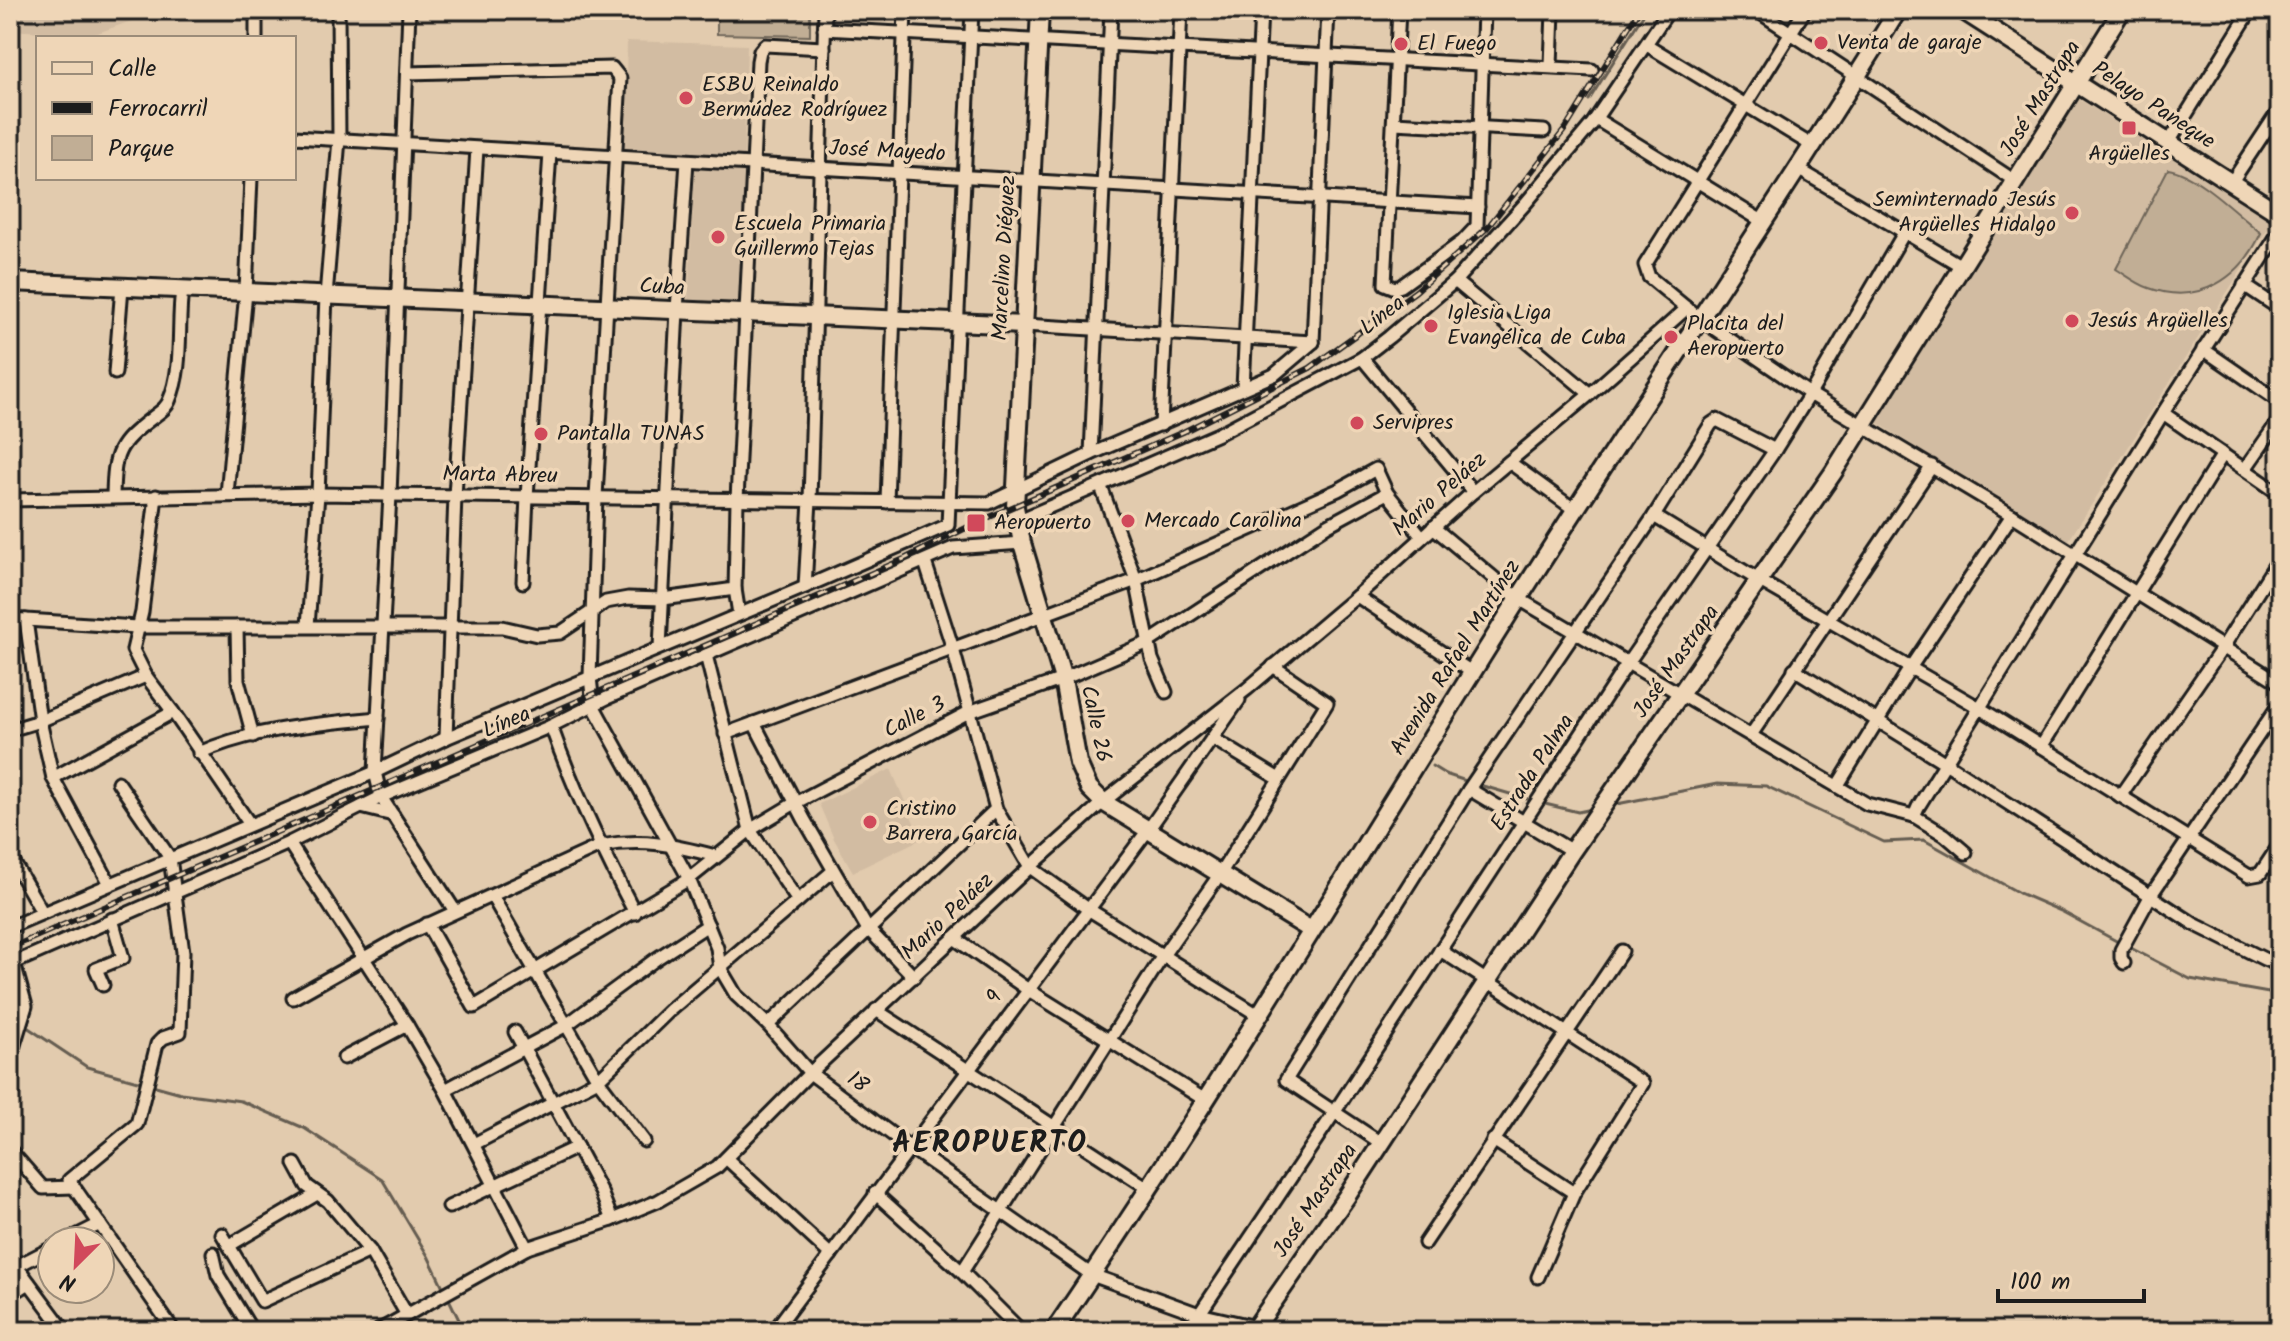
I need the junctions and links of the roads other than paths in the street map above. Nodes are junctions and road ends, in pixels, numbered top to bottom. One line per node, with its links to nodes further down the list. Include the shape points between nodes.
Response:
1 (256, 10): 25 (street)
2 (338, 10): 48 (street)
3 (409, 10): 38 (street)
4 (825, 10): 22 (street)
5 (905, 10): 23 (street)
6 (972, 10): 26 (street)
7 (1040, 10): 27 (street, Marcelino Diéguez)
8 (1111, 10): 28 (street)
9 (1181, 10): 30 (street)
10 (1261, 10): 32 (street)
11 (1328, 10): 33 (street)
12 (1399, 10): 34 (street)
13 (1484, 10): 35 (street)
14 (1553, 10): 36 (street)
15 (1669, 10): 29 (street, Línea)
16 (1756, 10): 24 (street)
17 (1805, 10): 24 (street)
18 (1898, 10): 39 (street, Avenida Rafael Martínez)
19 (1962, 10): 40 (street, Pelayo Paneque)
20 (2122, 10): 40 (street, José Mastrapa)
21 (2251, 10): 49 (street)
22 (824, 29): 23 (street); 31 (street)
23 (904, 32): 26 (street); 59 (street)
24 (1791, 33): 39 (street); 41 (street)
25 (256, 36)
26 (970, 36): 27 (street); 60 (street)
27 (1038, 39): 28 (street); 62 (street, Marcelino Diéguez)
28 (1110, 43): 30 (street); 66 (street)
29 (1647, 45): 41 (street); 43 (street, Línea)
30 (1180, 46): 32 (street); 67 (street)
31 (824, 48): 56 (street, via 765,45 760,51); 57 (street)
32 (1259, 50): 33 (street); 68 (street)
33 (1326, 54): 34 (street); 69 (street)
34 (1396, 57): 35 (street); 44 (street)
35 (1481, 62): 36 (street); 45 (street)
36 (1551, 66): 37 (street)
37 (1592, 70)
38 (407, 73): 50 (street); 54 (street, via 612,68 620,78)
39 (1858, 75): 51 (street, Avenida Rafael Martínez); 64 (street)
40 (2077, 84): 49 (street, Pelayo Paneque); 64 (street, José Mastrapa)
41 (1747, 105): 51 (street); 63 (street)
42 (2280, 109): 65 (street)
43 (1596, 119): 63 (street); 77 (street, Línea)
44 (1394, 123): 45 (street); 70 (street)
45 (1480, 128): 46 (street); 71 (street)
46 (1544, 131)
47 (296, 137): 48 (street, José Mayedo)
48 (339, 139): 50 (street, José Mayedo); 83 (street)
49 (2169, 142): 65 (street, Pelayo Paneque)
50 (405, 145): 52 (street, José Mayedo); 84 (street)
51 (1813, 146): 58 (street, Avenida Rafael Martínez)
52 (477, 149): 53 (street, José Mayedo); 85 (street)
53 (550, 153): 54 (street, José Mayedo); 86 (street)
54 (615, 157): 55 (street, José Mayedo); 87 (street)
55 (687, 161): 56 (street, José Mayedo); 89 (street)
56 (754, 165): 57 (street, José Mayedo); 90 (street)
57 (819, 168): 59 (street, José Mayedo); 92 (street)
58 (1798, 169): 73 (street, Avenida Rafael Martínez); 75 (street)
59 (898, 172): 60 (street, José Mayedo); 93 (street)
60 (963, 177): 62 (street, José Mayedo); 94 (street)
61 (251, 180): 82 (street)
62 (1031, 181): 66 (street, José Mayedo); 95 (street, Marcelino Diéguez)
63 (1697, 181): 73 (street); 91 (street, via 1645,265 1649,277)
64 (2015, 181): 76 (street, José Mastrapa)
65 (2231, 183): 72 (street, Pelayo Paneque)
66 (1103, 184): 67 (street, José Mayedo); 96 (street)
67 (1172, 188): 68 (street, José Mayedo); 97 (street)
68 (1252, 192): 69 (street, José Mayedo); 98 (street)
69 (1319, 196): 70 (street, José Mayedo); 99 (street)
70 (1391, 202): 71 (street, José Mayedo); 71 (street, Línea, via 1385,284 1395,288 1462,242 1477,226)
71 (1478, 207)
72 (2280, 214)
73 (1762, 221): 91 (street, Avenida Rafael Martínez)
74 (2280, 231): 79 (street)
75 (1904, 233): 76 (street); 105 (street, Estrada Palma)
76 (1963, 267): 110 (street, José Mastrapa)
77 (1455, 281): 101 (street, Línea); 104 (street)
78 (10, 282): 80 (street, Cuba)
79 (2244, 285): 88 (street); 100 (street)
80 (122, 287): 81 (street, Cuba); 102 (street)
81 (182, 290): 82 (street, Cuba); 125 (street, via 171,396 167,406 116,453)
82 (246, 292): 83 (street, Cuba); 121 (street)
83 (326, 296): 84 (street, Cuba); 122 (street)
84 (398, 299): 85 (street, Cuba); 124 (street)
85 (466, 301): 86 (street, Cuba); 127 (street)
86 (541, 305): 87 (street, Cuba); 128 (street)
87 (607, 307): 89 (street, Cuba); 129 (street)
88 (2280, 309)
89 (677, 310): 90 (street, Cuba); 130 (street)
90 (747, 313): 92 (street, Cuba); 132 (street)
91 (1693, 314): 104 (street, Mario Peláez); 105 (street); 136 (street, Avenida Rafael Martínez)
92 (816, 316): 93 (street, Cuba); 133 (street)
93 (893, 320): 94 (street, Cuba); 134 (street)
94 (957, 322): 95 (street, Cuba); 135 (street)
95 (1024, 325): 96 (street, Cuba); 118 (street, Marcelino Diéguez)
96 (1096, 328): 97 (street, Cuba); 112 (street)
97 (1165, 332): 98 (street, Cuba); 109 (street)
98 (1245, 337): 99 (street, Cuba); 103 (street)
99 (1313, 342): 103 (street, via 1274,375)
100 (2203, 349): 106 (street); 107 (street)
101 (1362, 358): 117 (street, Línea, via 1218,434); 119 (street)
102 (115, 373)
103 (1243, 388): 109 (street)
104 (1590, 394): 114 (street, Mario Peláez)
105 (1810, 394): 110 (street); 111 (street, Estrada Palma)
106 (2280, 402)
107 (2163, 413): 113 (street); 144 (street)
108 (2280, 419): 116 (street)
109 (1161, 425): 112 (street)
110 (1864, 426): 115 (street); 148 (street, José Mastrapa)
111 (1775, 450): 139 (street, via 1717,420); 143 (street, Estrada Palma)
112 (1091, 454): 118 (street)
113 (2223, 454): 116 (street); 152 (street)
114 (1509, 462): 119 (street, Mario Peláez); 136 (street)
115 (1932, 466): 138 (street); 161 (street)
116 (2245, 469): 123 (street)
117 (1101, 487): 137 (street, Línea); 147 (street)
118 (1016, 490): 135 (street, Marta Abreu, via 989,503); 137 (street, Marcelino Diéguez)
119 (1473, 492): 140 (street, Mario Peláez)
120 (1387, 493): 141 (street); 147 (street, via 1376,469); 168 (street, Calle 3, via 1328,525)
121 (227, 494): 122 (street, Marta Abreu); 126 (street, Marta Abreu)
122 (318, 494): 124 (street, Marta Abreu); 163 (street)
123 (2280, 494)
124 (390, 495): 127 (street, Marta Abreu); 164 (street)
125 (113, 496): 126 (street, Marta Abreu); 131 (street, Marta Abreu)
126 (156, 496): 165 (street)
127 (455, 496): 128 (street, Marta Abreu); 162 (street)
128 (527, 497): 129 (street, Marta Abreu); 149 (street)
129 (596, 497): 130 (street, Marta Abreu); 157 (street)
130 (668, 498): 132 (street, Marta Abreu); 154 (street)
131 (10, 500)
132 (737, 500): 133 (street, Marta Abreu); 151 (street)
133 (810, 500): 134 (street, Marta Abreu); 150 (street)
134 (887, 502): 135 (street, Marta Abreu)
135 (949, 502): 150 (street, Línea, via 948,525)
136 (1575, 510): 155 (street, Avenida Rafael Martínez)
137 (1016, 514): 142 (street, Calle 26)
138 (2012, 515): 144 (street); 175 (street)
139 (1654, 516): 143 (street); 167 (street)
140 (1433, 527): 141 (street, Mario Peláez); 155 (street)
141 (1422, 537): 153 (street, Mario Peláez)
142 (1022, 543): 146 (street, Línea, via 953,548); 156 (street, Calle 26)
143 (1709, 549): 148 (street); 173 (street, Estrada Palma)
144 (2075, 554): 152 (street); 187 (street)
145 (2280, 557): 170 (street)
146 (925, 562): 171 (street); 172 (street, Línea)
147 (1136, 580): 156 (street); 168 (street)
148 (1760, 581): 161 (street); 184 (street, José Mastrapa)
149 (523, 582)
150 (805, 587): 158 (street, Línea)
151 (735, 589): 154 (street); 158 (street)
152 (2137, 593): 170 (street); 201 (street)
153 (1357, 596): 174 (street, Mario Peláez); 177 (street)
154 (663, 599): 157 (street, via 606,602); 169 (street)
155 (1519, 599): 167 (street); 177 (street, Avenida Rafael Martínez)
156 (1043, 613): 171 (street); 180 (street, Calle 26)
157 (591, 614): 162 (street, via 560,633 537,635); 179 (street)
158 (739, 614): 169 (street, Línea)
159 (10, 619): 160 (street)
160 (26, 620): 165 (street); 191 (street)
161 (1827, 621): 175 (street); 176 (street)
162 (450, 625): 164 (street); 199 (street)
163 (308, 626): 164 (street); 166 (street)
164 (382, 626): 190 (street)
165 (137, 627): 166 (street); 178 (street, via 133,650)
166 (237, 627): 198 (street, via 238,680)
167 (1574, 634): 173 (street); 209 (street)
168 (1149, 642): 180 (street, Calle 3); 183 (street)
169 (660, 647): 179 (street, Línea)
170 (2223, 647): 181 (street); 210 (street)
171 (953, 649): 189 (street); 193 (street)
172 (706, 655): 186 (street, Línea); 196 (street)
173 (1627, 664): 184 (street); 219 (street, Estrada Palma)
174 (1273, 666): 182 (street, Mario Peláez); 206 (street, via 1327,703)
175 (1910, 668): 187 (street); 192 (street)
176 (1794, 669): 192 (street); 197 (street)
177 (1473, 673): 250 (street, Avenida Rafael Martínez)
178 (146, 676): 188 (street); 191 (street)
179 (590, 677): 186 (street); 199 (street, Línea)
180 (1063, 679): 189 (street, Calle 3); 212 (street, Calle 26, via 1078,763 1089,788)
181 (2280, 683)
182 (1247, 689): 200 (street, 9); 212 (street, Mario Peláez)
183 (1166, 692)
184 (1681, 695): 197 (street); 227 (street, José Mastrapa)
185 (2280, 703): 222 (street)
186 (593, 705): 194 (street, Línea); 224 (street, 18)
187 (1978, 707): 201 (street); 203 (street)
188 (173, 712): 202 (street); 205 (street)
189 (969, 712): 213 (street, Calle 3); 215 (street)
190 (378, 718): 198 (street); 204 (street)
191 (40, 721): 195 (street); 205 (street)
192 (1878, 721): 203 (street); 208 (street)
193 (754, 723): 196 (street); 213 (street)
194 (551, 726): 211 (street, Línea); 226 (street)
195 (10, 730)
196 (725, 734): 220 (street)
197 (1751, 735): 208 (street)
198 (253, 736): 202 (street)
199 (446, 738): 204 (street, Línea)
200 (1212, 738): 206 (street); 221 (street, 9)
201 (2041, 747): 210 (street)
202 (199, 753): 218 (street)
203 (1944, 762): 216 (street); 238 (street)
204 (375, 772): 211 (street); 218 (street, Línea)
205 (53, 778): 236 (street)
206 (1279, 779): 234 (street)
207 (118, 782): 231 (street)
208 (1838, 785): 216 (street, via 1867,804)
209 (1469, 789): 219 (street); 282 (street, via 1286,1080)
210 (2120, 796): 222 (street)
211 (381, 797): 214 (street, Línea); 217 (street)
212 (1103, 802): 221 (street, Calle 26); 232 (street, Mario Peláez)
213 (795, 803): 220 (street, Calle 3); 233 (street)
214 (361, 807): 217 (street); 223 (street, Línea)
215 (996, 809): 232 (street); 249 (street)
216 (1916, 812): 228 (street)
217 (393, 815): 242 (street)
218 (249, 823): 231 (street, Línea)
219 (1524, 824): 227 (street); 252 (street, Estrada Palma)
220 (750, 830): 230 (street, Calle 3); 240 (street)
221 (1148, 830): 234 (street, Calle 26); 241 (street, 9)
222 (2188, 838): 225 (street, via 2253,877); 238 (street)
223 (289, 843): 237 (street, Línea); 255 (street)
224 (668, 844): 226 (street, via 628,841); 230 (street); 235 (street, 18)
225 (2280, 844)
226 (600, 846): 239 (street); 244 (street)
227 (1572, 851): 261 (street, José Mastrapa)
228 (1966, 853)
229 (10, 856): 243 (street)
230 (716, 856): 235 (street, Calle 3)
231 (170, 858): 236 (street, Línea); 237 (street)
232 (1030, 867): 241 (street); 251 (street, Mario Peláez)
233 (833, 871): 240 (street); 249 (street)
234 (1220, 874): 250 (street, Calle 26); 254 (street)
235 (689, 879): 244 (street, Calle 3); 247 (street, 18)
236 (110, 884): 243 (street, Línea)
237 (175, 894): 245 (street, Línea); 294 (street, via 183,952 180,1032 157,1044 137,1124 69,1180)
238 (2151, 895): 256 (street, via 2194,924 2264,959); 257 (street, via 2121,950)
239 (492, 896): 242 (street); 259 (street)
240 (798, 901): 258 (street)
241 (1088, 909): 254 (street); 263 (street, 9)
242 (455, 911): 246 (street)
243 (42, 912): 248 (street, Línea)
244 (635, 913): 259 (street, Calle 3)
245 (112, 919): 262 (street, via 123,958 96,969); 274 (street, Línea, via 14,963 26,1006)
246 (427, 924): 255 (street); 259 (street, Calle 3, via 474,1007)
247 (708, 925): 258 (street, 18); 269 (street)
248 (10, 927)
249 (867, 928): 260 (street); 268 (street)
250 (1311, 930): 266 (street, Avenida Rafael Martínez)
251 (954, 938): 260 (street, Mario Peláez); 263 (street)
252 (1440, 950): 261 (street); 282 (street, Estrada Palma)
253 (1622, 951): 271 (street)
254 (1164, 954): 266 (street); 272 (street)
255 (362, 959): 264 (street); 267 (street)
256 (2280, 960)
257 (2124, 963)
258 (720, 968): 268 (street, 18, via 736,995); 278 (street)
259 (535, 971): 269 (street)
260 (914, 977): 265 (street, Mario Peláez)
261 (1488, 980): 271 (street); 286 (street, José Mastrapa)
262 (103, 985)
263 (1027, 989): 272 (street); 276 (street, 9)
264 (293, 998)
265 (876, 1010): 276 (street); 277 (street, Mario Peláez)
266 (1258, 1015): 280 (street, Avenida Rafael Martínez)
267 (407, 1025): 275 (street); 279 (street)
268 (768, 1025): 277 (street, 18)
269 (565, 1026): 273 (street); 278 (street)
270 (515, 1032): 273 (street)
271 (1566, 1032): 284 (street); 297 (street, via 1643,1083)
272 (1111, 1041): 280 (street); 283 (street)
273 (525, 1048): 279 (street); 281 (street)
274 (10, 1058)
275 (344, 1058)
276 (968, 1069): 283 (street); 289 (street, 9)
277 (810, 1073): 289 (street, 18); 291 (street, Mario Peláez)
278 (598, 1080): 281 (street); 285 (street)
279 (445, 1090): 287 (street)
280 (1205, 1100): 295 (street, Avenida Rafael Martínez)
281 (555, 1104): 287 (street); 288 (street)
282 (1334, 1113): 286 (street); 317 (street, Estrada Palma)
283 (1055, 1128): 295 (street); 300 (street)
284 (1493, 1140): 297 (street); 304 (street)
285 (644, 1141)
286 (1381, 1143): 319 (street, José Mastrapa)
287 (474, 1144): 293 (street)
288 (577, 1147): 293 (street); 301 (street)
289 (909, 1147): 296 (street, 9); 300 (street, 18)
290 (10, 1150): 294 (street, via 43,1188)
291 (727, 1159): 301 (street, Mario Peláez, via 658,1201); 310 (street)
292 (295, 1164): 298 (street)
293 (494, 1185): 299 (street); 306 (street)
294 (74, 1187): 302 (street)
295 (1148, 1188): 313 (street, Avenida Rafael Martínez)
296 (875, 1193): 310 (street, 9); 312 (street)
297 (1574, 1193): 314 (street)
298 (317, 1194): 305 (street); 307 (street)
299 (449, 1207)
300 (1004, 1211): 312 (street); 313 (street, 18)
301 (612, 1220): 306 (street, Mario Peláez)
302 (100, 1224): 321 (street)
303 (222, 1234): 305 (street)
304 (1425, 1243)
305 (230, 1245): 307 (street, via 262,1301)
306 (527, 1248): 318 (street, Mario Peláez)
307 (370, 1251): 318 (street)
308 (36, 1253): 311 (street)
309 (213, 1253): 322 (street, via 218,1275)
310 (831, 1255): 324 (street, 9)
311 (13, 1261): 315 (street)
312 (962, 1272): 325 (street)
313 (1092, 1275): 317 (street, 18); 326 (street, Avenida Rafael Martínez)
314 (1538, 1277)
315 (29, 1283): 316 (street); 320 (street)
316 (10, 1295)
317 (1199, 1314): 319 (street, 18); 327 (street, Estrada Palma)
318 (407, 1315): 323 (street, Mario Peláez)
319 (1255, 1329)
320 (65, 1331)
321 (174, 1331)
322 (252, 1331)
323 (378, 1331)
324 (774, 1331)
325 (1021, 1331)
326 (1054, 1331)
327 (1188, 1331)

